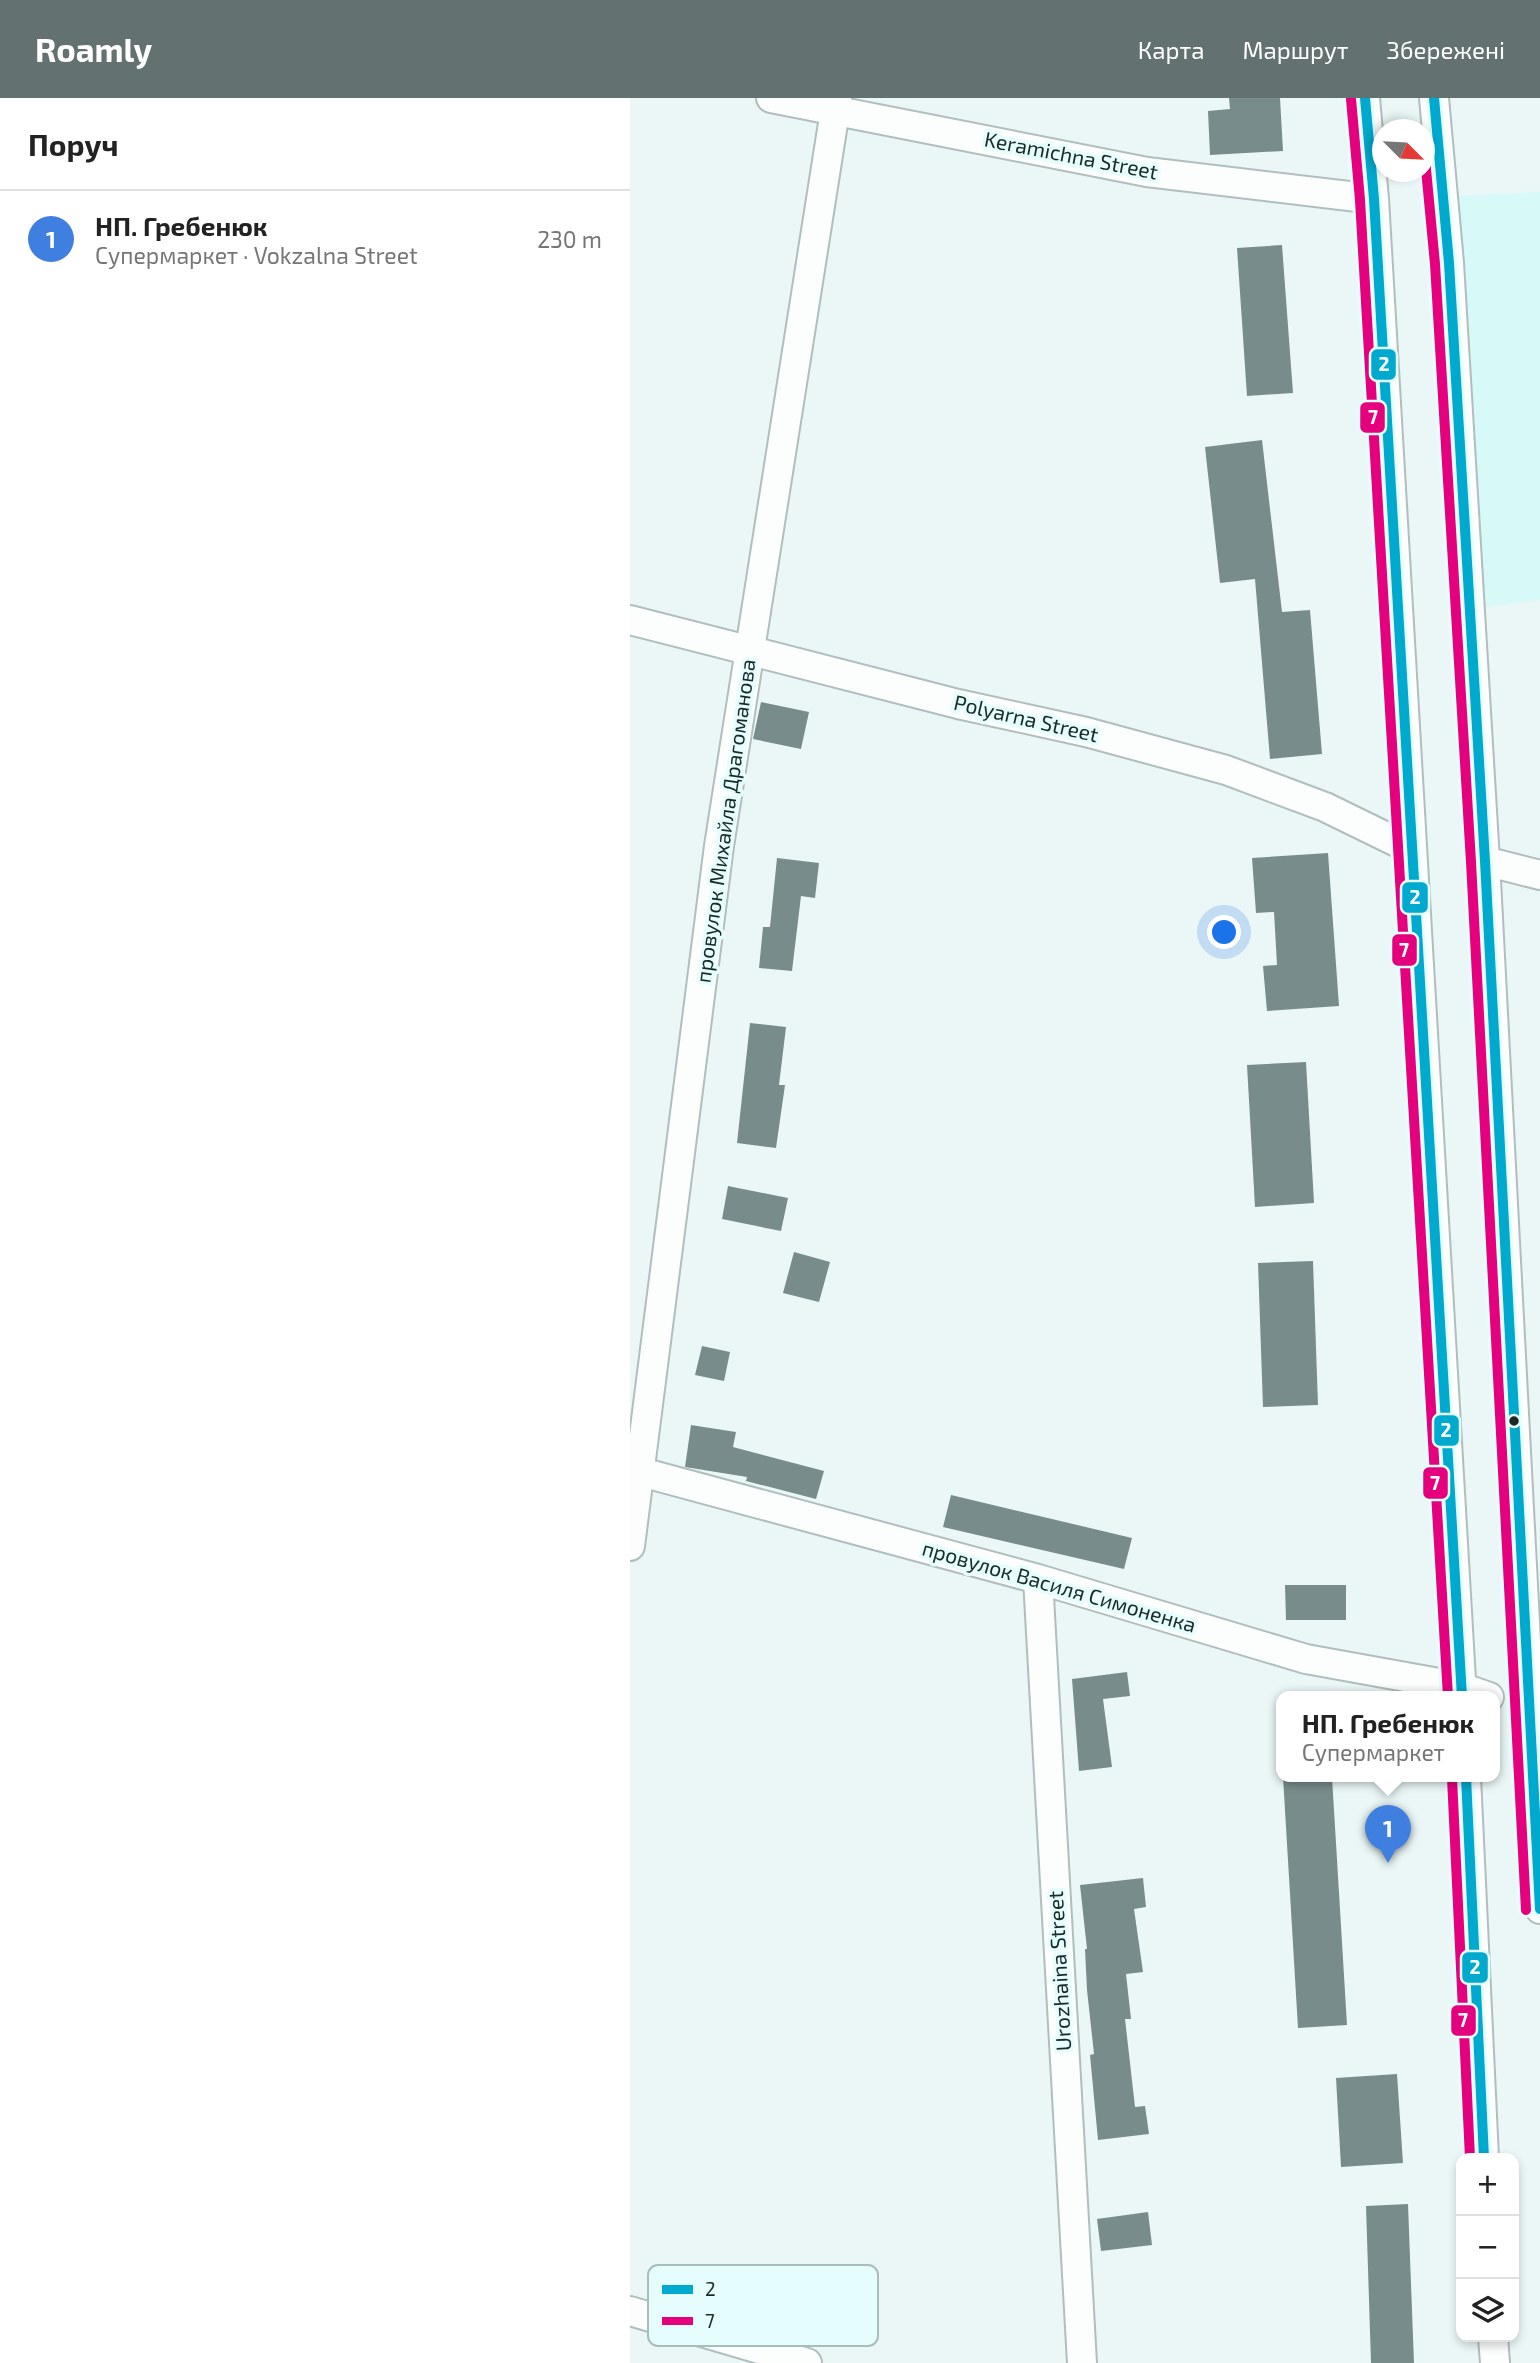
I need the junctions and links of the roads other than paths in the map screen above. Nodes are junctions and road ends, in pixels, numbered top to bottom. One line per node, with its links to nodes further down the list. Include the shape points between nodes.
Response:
1 (771, 98): 4 (street, Keramichna Street)
2 (1365, 98): 5 (street)
3 (1434, 98): 9 (street, via 1449,264)
4 (836, 104): 5 (street, Keramichna Street, via 1147,172); 7 (street, провулок Михайла Драгоманова)
5 (1374, 199): 8 (street)
6 (630, 620): 7 (street, Polyarna Street)
7 (751, 649): 8 (street, Polyarna Street, via 1226,770 1325,807); 11 (street, провулок Михайла Драгоманова, via 719,846)
8 (1411, 849): 15 (street)
9 (1485, 861): 10 (street); 17 (street)
10 (1540, 874)
11 (635, 1471): 12 (street, провулок Михайла Драгоманова); 13 (street, провулок Василя Симоненка)
12 (630, 1546)
13 (1038, 1579): 14 (street, провулок Василя Симоненка, via 1306,1658); 26 (street, Urozhaina Street)
14 (1457, 1691)
15 (1462, 1691)
16 (1500, 1701): 17 (street)
17 (1534, 1712): 19 (street)
18 (1466, 1782): 20 (street)
19 (1540, 1909)
20 (1484, 2153)
21 (630, 2311): 22 (street)
22 (648, 2316)
23 (1493, 2342): 27 (street)
24 (749, 2346): 25 (street)
25 (807, 2363)
26 (1082, 2363)
27 (1494, 2363)

